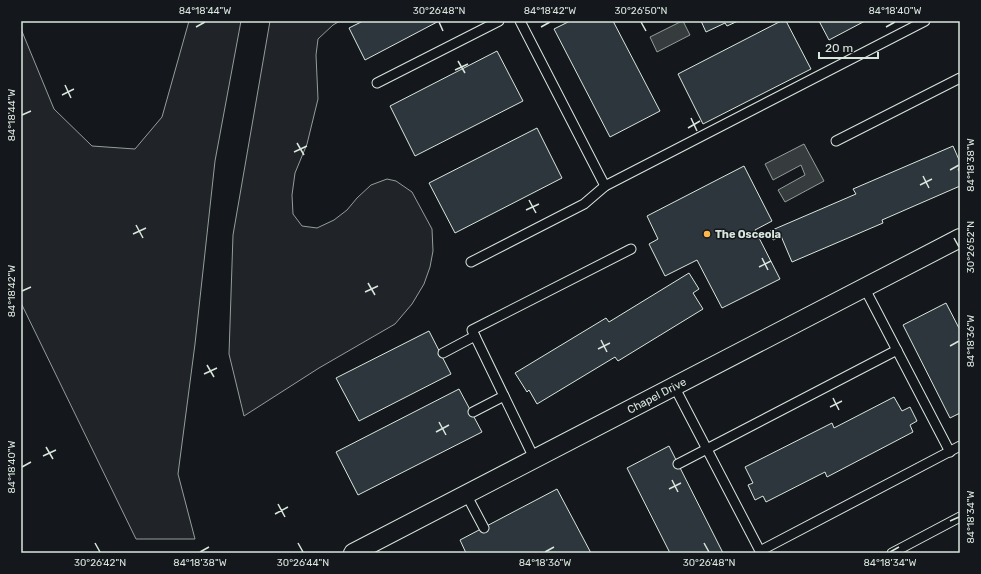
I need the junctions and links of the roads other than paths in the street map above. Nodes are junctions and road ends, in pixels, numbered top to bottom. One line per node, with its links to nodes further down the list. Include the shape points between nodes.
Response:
1 (499, 21): 5 (lane)
2 (520, 21): 7 (lane)
3 (926, 21): 7 (lane)
4 (960, 78): 6 (lane)
5 (377, 83)
6 (836, 141)
7 (605, 186): 10 (lane, via 584,204)
8 (960, 238): 11 (street, Chapel Drive)
9 (631, 249): 12 (lane, via 472,330)
10 (471, 262)
11 (864, 287): 13 (lane); 15 (street, Chapel Drive)
12 (476, 336): 14 (lane); 16 (lane)
13 (897, 350): 19 (lane); 20 (lane)
14 (443, 353)
15 (674, 386): 19 (lane); 21 (street, Chapel Drive)
16 (504, 396): 17 (lane); 21 (lane)
17 (473, 412)
18 (960, 446): 20 (lane)
19 (706, 449): 20 (lane, via 760,551); 22 (lane)
20 (950, 452)
21 (534, 458): 23 (street, Chapel Drive)
22 (678, 464)
23 (466, 494): 25 (lane); 26 (street, Chapel Drive)
24 (960, 517): 27 (lane)
25 (484, 528)
26 (353, 553)
27 (892, 553)

